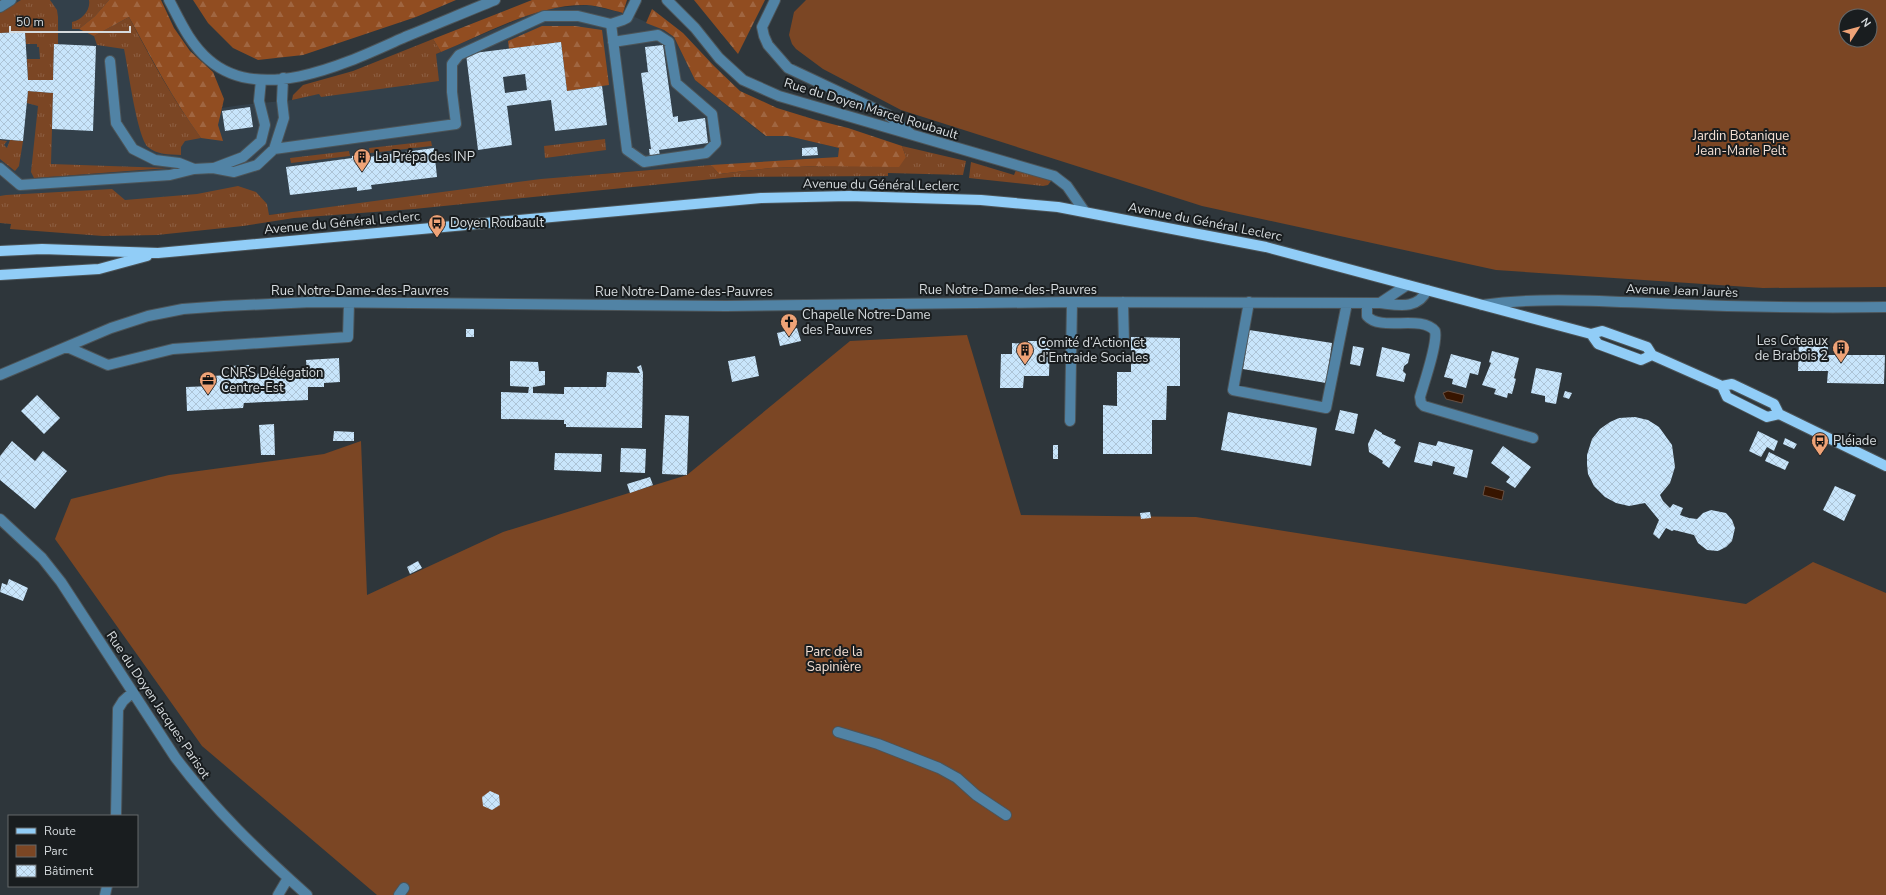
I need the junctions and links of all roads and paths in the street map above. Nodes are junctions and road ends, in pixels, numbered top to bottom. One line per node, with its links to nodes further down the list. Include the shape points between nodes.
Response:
1 (11, 0): 7 (street)
2 (169, 0): 12 (street, via 194,45 210,61 237,76)
3 (495, 0): 11 (street, via 352,60 313,74)
4 (636, 0): 8 (street, via 626,18)
5 (666, 0): 13 (street, Rue du Doyen Marcel Roubault, via 695,28 719,58 743,80 779,96)
6 (775, 0): 13 (street, via 762,27 768,45 788,68 888,115)
7 (0, 7)
8 (611, 24): 9 (street); 14 (street, via 578,16 544,16 459,55 452,64 456,124)
9 (613, 42): 9 (street, via 627,150 644,162 706,153 716,143 712,114 676,83 669,42 658,36)
10 (110, 61): 17 (street, via 116,123 134,149 155,160 179,163)
11 (283, 78): 12 (street); 14 (street, via 284,118)
12 (261, 80): 16 (street, via 259,101 265,125 261,141 243,157)
13 (914, 136): 18 (street, Rue du Doyen Marcel Roubault, via 1054,176 1067,186)
14 (274, 149): 16 (street, via 257,165 234,172)
15 (0, 168): 17 (street, via 20,185 170,175)
16 (213, 168): 17 (street)
17 (194, 169)
18 (1085, 212): 20 (main road, Avenue du Général Leclerc, via 1030,204 895,196 761,198); 22 (main road, Avenue du Général Leclerc, via 1266,247)
19 (0, 251): 20 (main road, Avenue du Général Leclerc, via 42,249)
20 (158, 253): 21 (main road, Avenue du Général Leclerc, via 99,269)
21 (0, 275)
22 (1407, 285): 23 (main road, Avenue du Général Leclerc); 30 (street)
23 (1427, 290): 30 (street, Rue Notre-Dame-des-Pauvres, via 1424,298 1417,302 1398,305); 31 (main road, Avenue du Général Leclerc)
24 (1072, 302): 25 (street, Rue Notre-Dame-des-Pauvres); 27 (street, Rue Notre-Dame-des-Pauvres, via 726,306); 40 (street)
25 (1123, 302): 26 (street, Rue Notre-Dame-des-Pauvres); 34 (street)
26 (1249, 302): 28 (street, Rue Notre-Dame-des-Pauvres); 28 (street, via 1233,390 1326,408)
27 (349, 303): 35 (street, Rue Notre-Dame-des-Pauvres, via 312,302 183,309 148,316 111,328); 35 (street, via 348,337 173,349 108,365)
28 (1347, 303): 29 (street, Rue Notre-Dame-des-Pauvres)
29 (1367, 303): 30 (street, Rue Notre-Dame-des-Pauvres); 41 (street, via 1368,316 1375,321 1425,324 1435,331 1435,344 1420,397 1424,406)
30 (1380, 303)
31 (1478, 305): 32 (street, Avenue Jean Jaurès, via 1520,300 1550,300 1833,308); 33 (main road, Avenue du Général Leclerc)
32 (1886, 307)
33 (1591, 334): 36 (main road, Avenue du Général Leclerc, via 1602,331 1647,347); 36 (main road, Avenue du Général Leclerc, via 1598,344 1641,360)
34 (1124, 343)
35 (67, 347): 37 (street, Rue Notre-Dame-des-Pauvres)
36 (1652, 355): 38 (main road, Avenue du Général Leclerc)
37 (0, 375)
38 (1722, 386): 39 (main road, Avenue du Général Leclerc, via 1732,384 1774,404); 39 (main road, Avenue du Général Leclerc, via 1726,397 1767,417)
39 (1780, 414): 42 (main road, Avenue du Général Leclerc)
40 (1070, 421)
41 (1533, 438)
42 (1886, 466)
43 (0, 518): 44 (street, Rue du Doyen Jacques Parisot, via 42,558 61,582)
44 (133, 692): 46 (street, via 118,709); 48 (street, Rue du Doyen Jacques Parisot, via 196,784 249,842)
45 (838, 732): 47 (street, via 878,744 939,768)
46 (116, 815)
47 (1006, 815)
48 (288, 878): 49 (street); 50 (street, Rue du Doyen Jacques Parisot)
49 (278, 895)
50 (308, 895)

